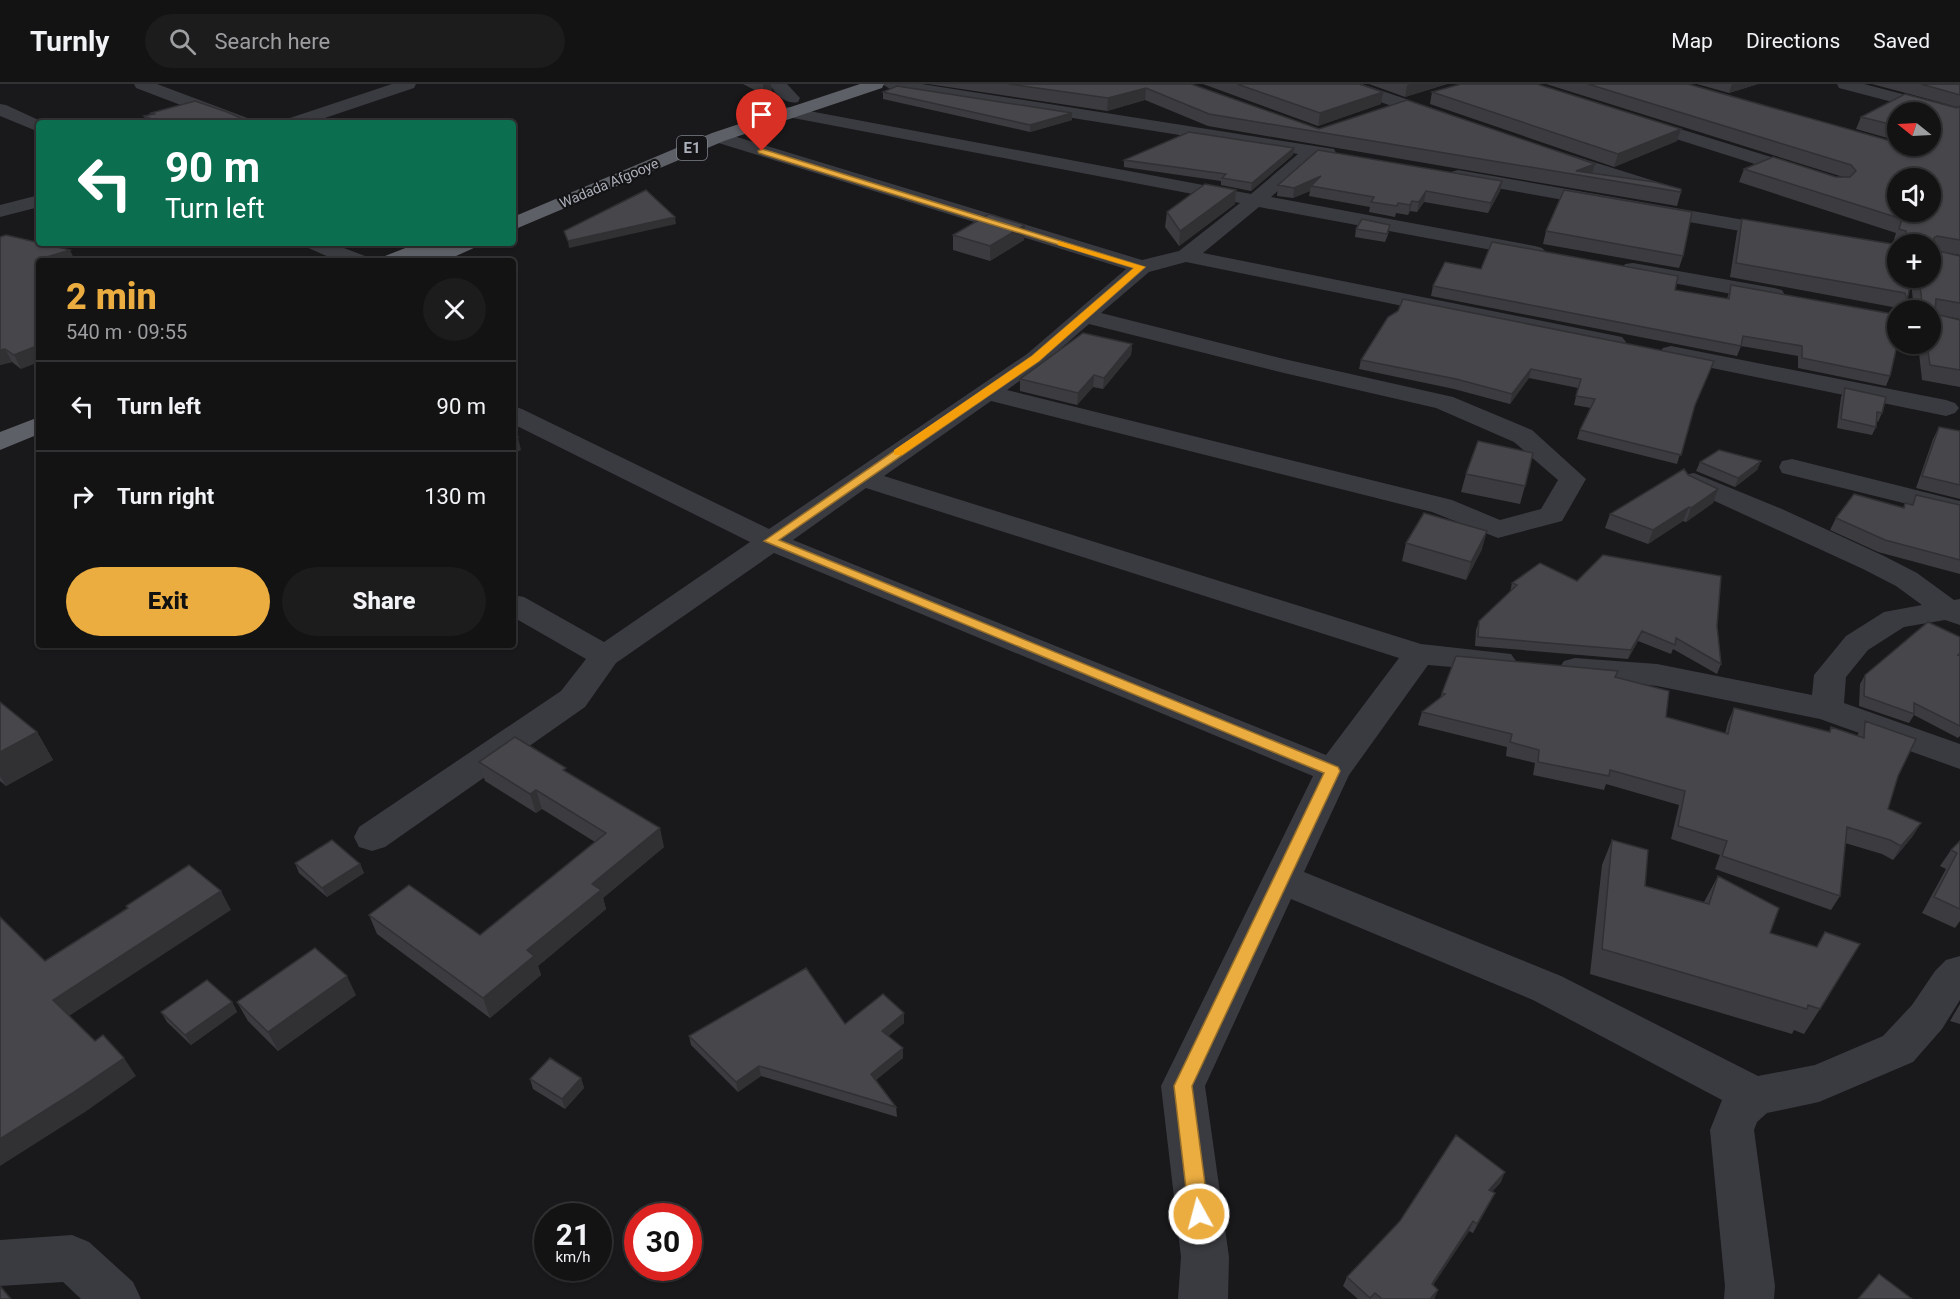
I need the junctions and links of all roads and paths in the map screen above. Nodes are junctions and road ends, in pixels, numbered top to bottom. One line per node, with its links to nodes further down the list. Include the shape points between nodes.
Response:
1 (142, 84): 16 (street)
2 (408, 84): 17 (street)
3 (777, 84): 11 (street)
4 (839, 84): 11 (highway, Wadada Afgooye / E1)
5 (876, 84): 11 (highway, Wadada Afgooye / E1)
6 (890, 84): 22 (street)
7 (1346, 84): 10 (street)
8 (1845, 84): 14 (street)
9 (1427, 98): 10 (street)
10 (1405, 104): 13 (street); 18 (street)
11 (790, 105): 20 (highway, Wadada Afgooye / E1); 28 (street, via 880,132); 30 (highway, Wadada Afgooye / E1, via 701,132)
12 (0, 109): 19 (street)
13 (1383, 112)
14 (1952, 113)
15 (1623, 116): 25 (street)
16 (236, 120)
17 (302, 120)
18 (1460, 123)
19 (36, 126)
20 (718, 137): 32 (highway, Wadada Afgooye / E1); 44 (street)
21 (1537, 150): 26 (street)
22 (1312, 151): 23 (street); 28 (street)
23 (1347, 157)
24 (1440, 173): 33 (street)
25 (1827, 181)
26 (1676, 194)
27 (1697, 199): 33 (street)
28 (1256, 200): 38 (street); 39 (street)
29 (36, 202): 31 (street)
30 (516, 210)
31 (0, 211)
32 (516, 223)
33 (1761, 229): 34 (street)
34 (1807, 236)
35 (320, 246): 40 (street)
36 (429, 246): 41 (highway)
37 (462, 246): 42 (highway)
38 (1552, 255)
39 (1186, 256): 44 (street); 47 (street)
40 (350, 258)
41 (400, 258)
42 (434, 258)
43 (1609, 265): 45 (street)
44 (1141, 267): 46 (street)
45 (1794, 298)
46 (1085, 316): 49 (street); 49 (street, via 1444,402 1523,436 1572,479 1552,515 1498,529 1442,506)
47 (1630, 345)
48 (1654, 350): 50 (street)
49 (986, 392): 57 (street)
50 (1946, 408)
51 (36, 411): 53 (highway)
52 (516, 415): 60 (street)
53 (0, 426)
54 (36, 427): 55 (highway)
55 (0, 442)
56 (1792, 467): 59 (street)
57 (862, 478): 60 (street); 63 (street)
58 (1694, 481): 62 (street, via 1834,542 1902,577)
59 (1960, 508)
60 (770, 541): 64 (street); 67 (street)
61 (516, 606): 64 (street)
62 (1956, 611): 65 (street, via 1895,619 1857,643 1830,675)
63 (1419, 654): 65 (street, via 1657,675); 67 (street)
64 (606, 656): 68 (street, via 573,699)
65 (1827, 709): 66 (street)
66 (1960, 757)
67 (1333, 771): 69 (street)
68 (372, 837)
69 (1281, 879): 71 (street, via 1546,988); 74 (street, via 1183,1086 1204,1257)
70 (1960, 972): 71 (street, via 1898,1049 1819,1083)
71 (1755, 1096): 75 (street, via 1739,1111 1732,1130)
72 (0, 1263): 73 (street, via 72,1258)
73 (116, 1299)
74 (1203, 1299)
75 (1749, 1299)

